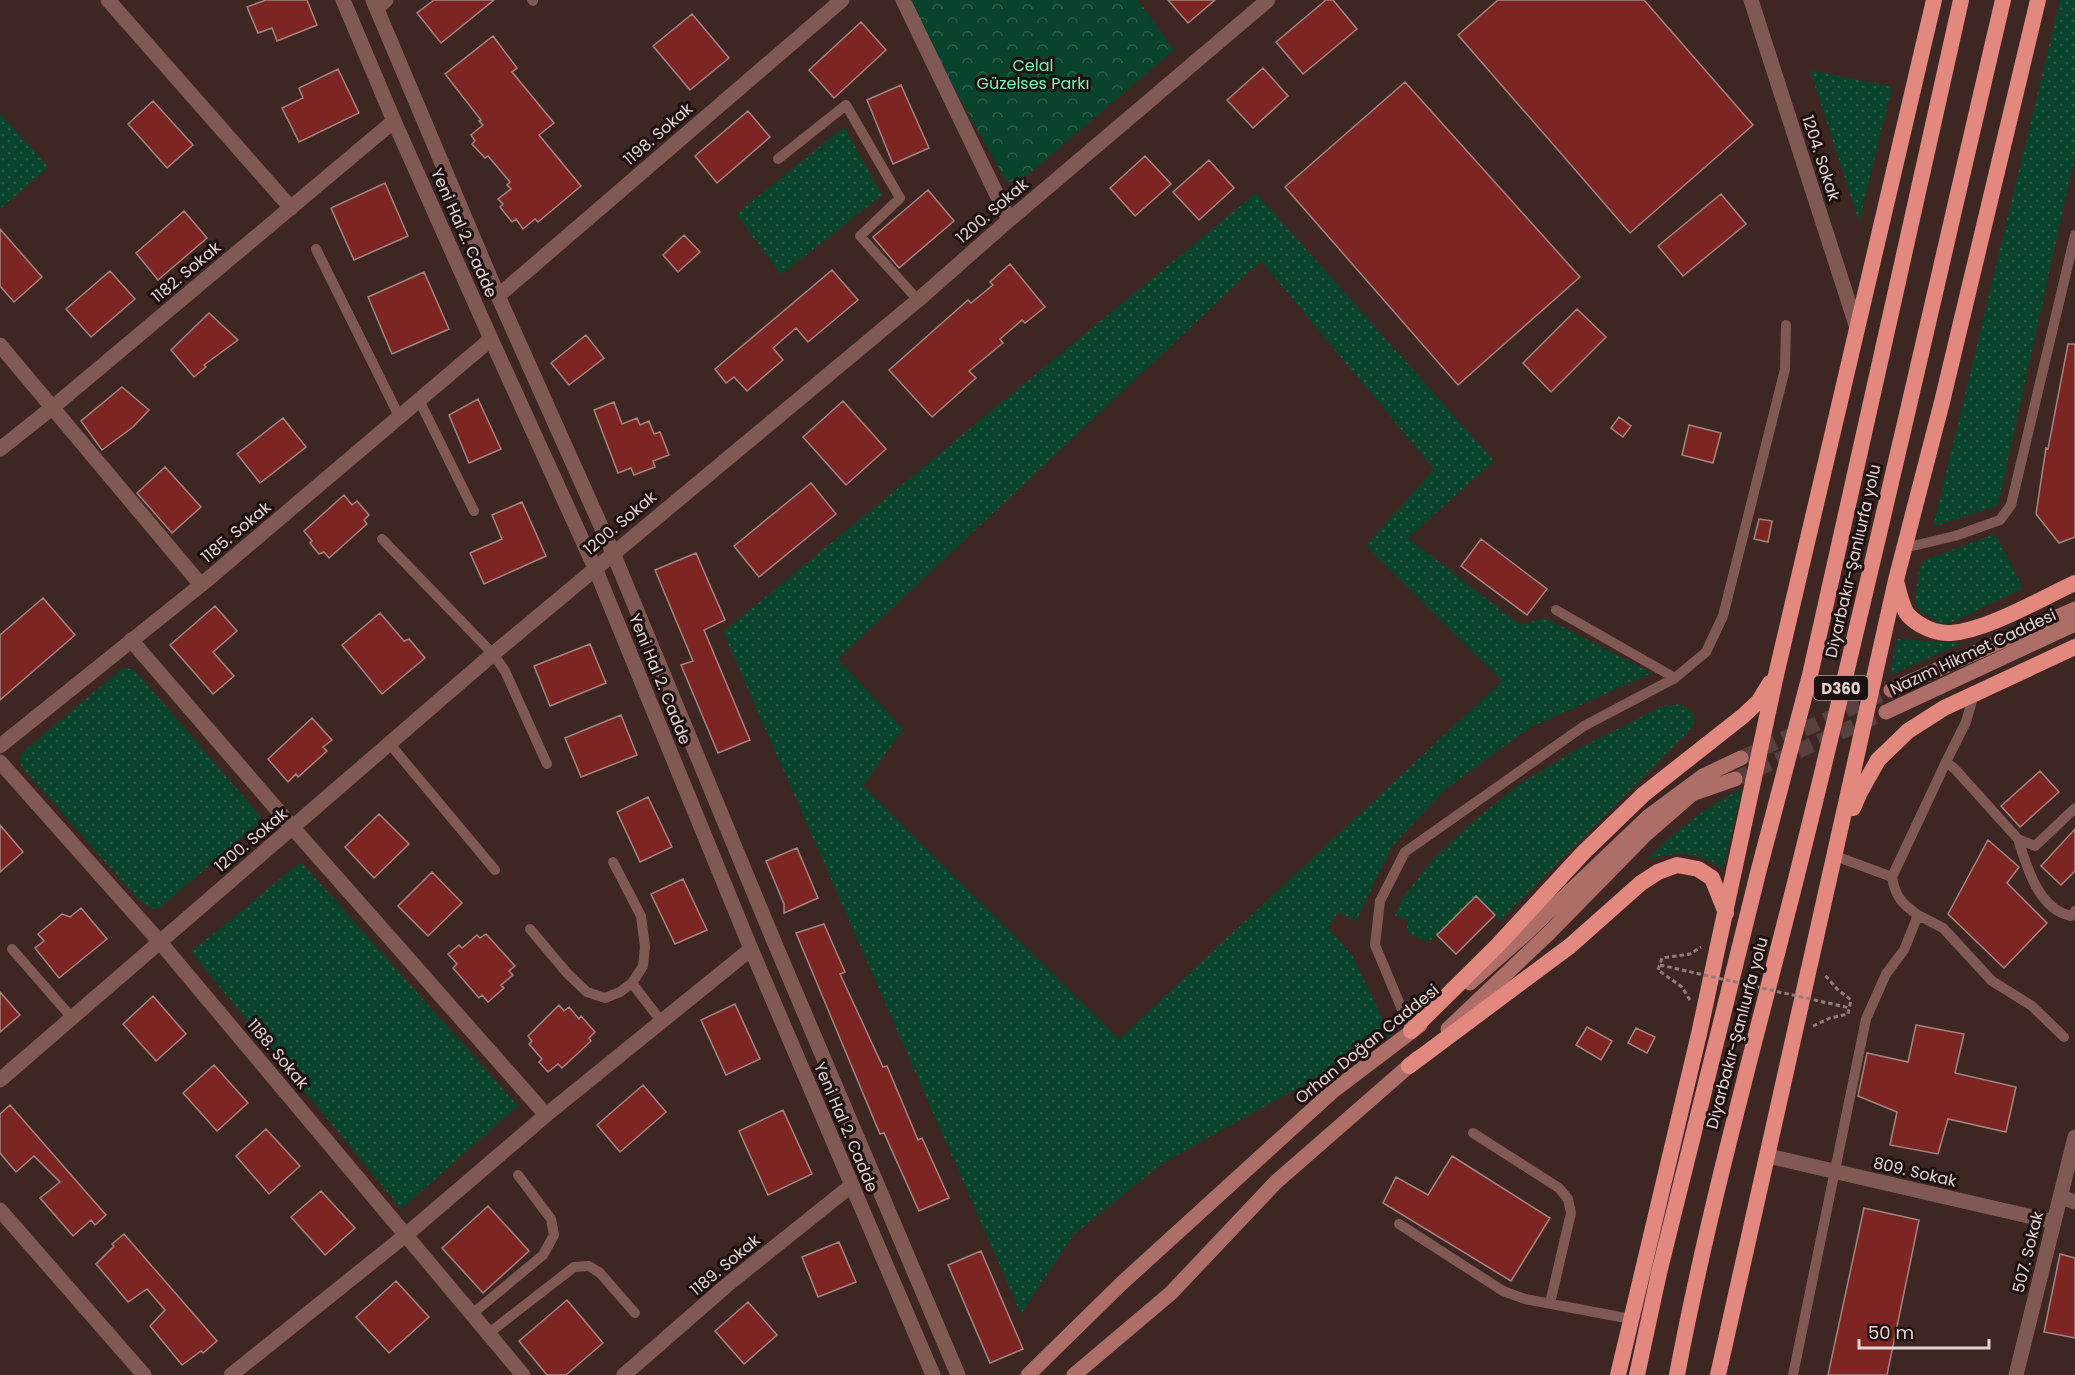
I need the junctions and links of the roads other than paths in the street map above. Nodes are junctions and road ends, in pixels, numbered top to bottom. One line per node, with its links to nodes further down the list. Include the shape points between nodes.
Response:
1 (108, 0): 14 (street)
2 (343, 0): 12 (street, Yeni Hal 2. Cadde)
3 (842, 0): 18 (street, 1198. Sokak)
4 (903, 0): 15 (street)
5 (1268, 0): 15 (street, 1200. Sokak)
6 (1751, 0): 21 (street, 1204. Sokak)
7 (1934, 0): 21 (highway)
8 (1961, 0): 101 (highway, Diyarbakır-Şanlıurfa yolu / D360, via 1810,675 1673,1216)
9 (2003, 0): 102 (highway, Diyarbakır-Şanlıurfa yolu / D360, via 1798,871 1726,1147)
10 (2038, 0): 30 (highway)
11 (379, 3): 18 (street)
12 (394, 121): 14 (street, 1182. Sokak); 22 (street, Yeni Hal 2. Cadde)
13 (778, 159): 19 (lane, via 846,105 900,198 860,236)
14 (291, 208): 25 (street, 1182. Sokak)
15 (1009, 220): 19 (street, 1200. Sokak)
16 (2075, 235): 30 (lane, via 2011,505 2001,520 1955,537)
17 (316, 249): 26 (lane)
18 (498, 296): 31 (street)
19 (918, 300): 31 (street, 1200. Sokak)
20 (1786, 325): 43 (lane, via 1785,369 1723,616 1706,652)
21 (1857, 328): 42 (highway)
22 (491, 339): 24 (street, 1185. Sokak); 32 (street, Yeni Hal 2. Cadde)
23 (0, 345): 25 (street)
24 (419, 400): 26 (street, 1185. Sokak); 28 (lane)
25 (53, 407): 27 (street, 1182. Sokak); 35 (street)
26 (399, 416): 35 (street, 1185. Sokak)
27 (0, 449)
28 (474, 511)
29 (382, 539): 41 (lane)
30 (1904, 548): 33 (highway)
31 (613, 553): 32 (street, 1200. Sokak); 97 (street)
32 (595, 568): 41 (street, 1200. Sokak); 67 (street, Yeni Hal 2. Cadde)
33 (1896, 580): 34 (highway, via 1907,614 1935,632 1950,633 1982,626); 57 (highway)
34 (2075, 583)
35 (201, 585): 39 (street, 1185. Sokak)
36 (2075, 609): 44 (main road, Nazım Hikmet Caddesi)
37 (1556, 610): 43 (lane)
38 (2075, 624): 46 (main road, Nazım Hikmet Caddesi)
39 (131, 640): 48 (street, 1185. Sokak); 55 (street)
40 (2075, 647): 45 (highway)
41 (493, 654): 47 (street, 1200. Sokak); 52 (lane, via 505,671)
42 (1776, 675): 62 (highway); 71 (highway, via 1759,701 1743,716 1644,794 1583,853)
43 (1675, 678): 71 (lane, via 1584,726 1405,852 1380,900 1375,945)
44 (1892, 690)
45 (1974, 694): 51 (lane, via 1966,722); 57 (highway, via 1908,731 1878,760 1860,792)
46 (1886, 712)
47 (389, 743): 55 (street, 1200. Sokak); 59 (lane)
48 (0, 746)
49 (1741, 758): 71 (main road, Orhan Doğan Caddesi, via 1703,776 1649,816 1521,938)
50 (0, 762): 65 (street, 1188. Sokak)
51 (1946, 762): 56 (lane); 60 (lane)
52 (547, 764)
53 (1736, 779): 73 (main road, via 1692,794 1646,834 1550,933)
54 (2075, 808): 56 (lane, via 2035,846)
55 (292, 828): 65 (street, 1200. Sokak); 75 (street)
56 (2018, 839): 61 (lane, via 2033,883 2059,913 2071,915)
57 (1835, 856): 60 (lane); 78 (highway)
58 (613, 862): 68 (lane, via 641,916 643,966)
59 (495, 870)
60 (1892, 877): 63 (lane, via 1902,904)
61 (2075, 911)
62 (1726, 913): 73 (highway, via 1712,878 1698,869 1677,865 1658,872 1570,946); 90 (highway)
63 (1918, 915): 72 (lane, via 1943,928 1992,981 2032,1006); 79 (lane, via 1904,950 1886,974 1866,1019)
64 (530, 929): 68 (lane, via 587,992 604,998)
65 (159, 941): 69 (street, 1200. Sokak); 86 (street, 1188. Sokak)
66 (12, 949): 69 (lane)
67 (751, 949): 70 (street); 81 (street, Yeni Hal 2. Cadde)
68 (632, 983): 70 (lane)
69 (73, 1019): 74 (street, 1200. Sokak)
70 (661, 1021): 75 (street)
71 (1411, 1031): 98 (main road, Orhan Doğan Caddesi, via 1333,1091 1122,1283)
72 (2064, 1037)
73 (1409, 1066): 99 (main road, via 1276,1182 1171,1293)
74 (0, 1080)
75 (546, 1115): 86 (street)
76 (1473, 1133): 87 (lane, via 1559,1188 1568,1199 1571,1214)
77 (2075, 1137): 82 (street, 507. Sokak)
78 (1768, 1156): 79 (street, 809. Sokak); 103 (highway)
79 (1834, 1171): 84 (street, 809. Sokak); 104 (lane)
80 (518, 1175): 89 (lane, via 551,1219 554,1235 543,1255)
81 (852, 1185): 95 (street, 1189. Sokak, via 727,1285); 96 (street, Yeni Hal 2. Cadde)
82 (2067, 1199): 84 (street, 507. Sokak)
83 (0, 1210): 92 (street)
84 (2054, 1222): 105 (street, 507. Sokak)
85 (1399, 1224): 87 (lane, via 1503,1291)
86 (407, 1234): 89 (street, 1188. Sokak); 93 (street)
87 (1550, 1303): 90 (lane)
88 (635, 1313): 91 (lane, via 600,1273 589,1266 574,1267)
89 (472, 1314): 91 (street, 1188. Sokak)
90 (1631, 1319): 100 (highway)
91 (489, 1333): 94 (street, 1188. Sokak)
92 (144, 1375)
93 (231, 1375)
94 (523, 1375)
95 (624, 1375)
96 (933, 1375)
97 (958, 1375)
98 (1028, 1375)
99 (1074, 1375)
100 (1618, 1375)
101 (1637, 1375)
102 (1677, 1375)
103 (1718, 1375)
104 (1793, 1375)
105 (2016, 1375)

